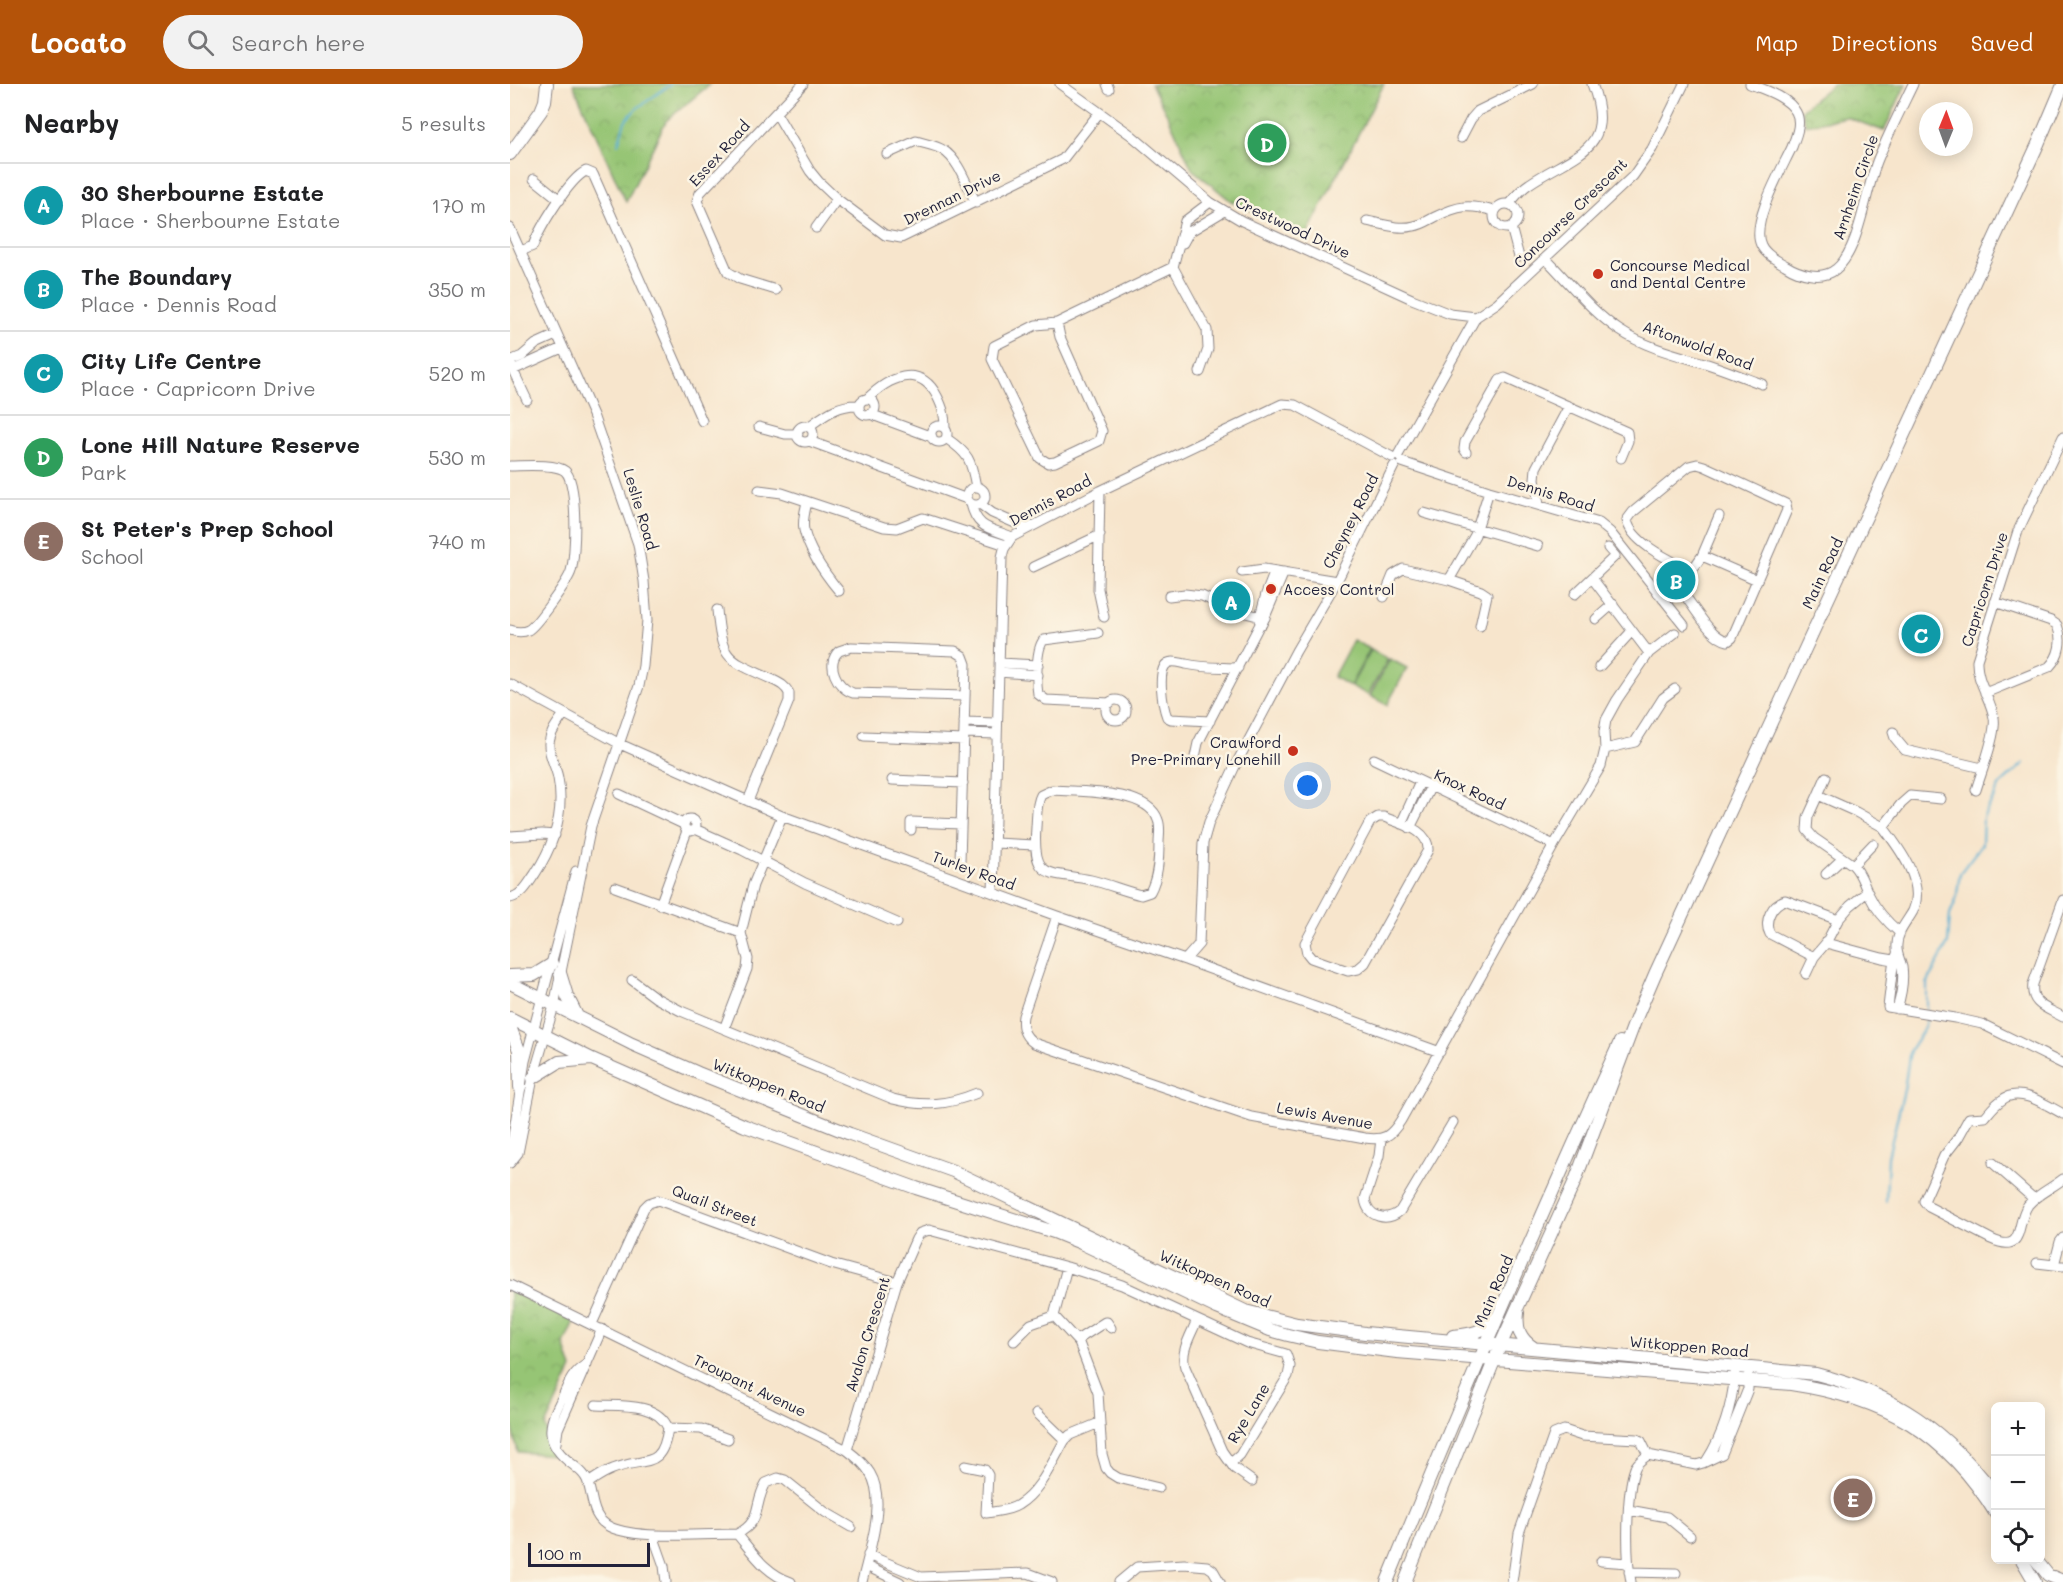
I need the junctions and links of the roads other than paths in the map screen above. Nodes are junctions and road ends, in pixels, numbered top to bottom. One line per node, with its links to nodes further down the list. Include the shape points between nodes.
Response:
1 (803, 84): 11 (street, Essex Road)
2 (1060, 84): 12 (street, Crestwood Drive)
3 (1533, 84): 13 (street, via 1478,111)
4 (1592, 84): 22 (street, via 1600,120 1590,145 1580,156 1529,184)
5 (1684, 84): 32 (street, Concourse Crescent, via 1652,149 1633,176)
6 (1750, 84): 7 (street, Arnheim Circle, via 1786,101 1799,118 1795,140 1760,219 1761,246 1786,267 1815,275 1836,270 1847,254 1878,159)
7 (1913, 84)
8 (546, 85): 15 (main road, via 540,111)
9 (2063, 85): 14 (main road, Main Road)
10 (2063, 105): 14 (main road, Main Road)
11 (776, 113): 18 (street, Drennan Drive, via 814,177); 34 (street, Essex Road, via 700,193 697,201 728,272)
12 (1099, 113): 20 (street, Crestwood Drive); 21 (street, Drennan Drive, via 1063,159)
13 (1461, 138)
14 (2038, 144): 174 (main road, Main Road)
15 (510, 154)
16 (887, 154): 21 (street, via 916,141 939,148 950,155)
17 (534, 179): 19 (street)
18 (837, 199): 21 (street, Drennan Drive, via 885,235 901,238); 28 (street)
19 (560, 200): 29 (street, via 533,246); 45 (street, via 582,172 593,174)
20 (1210, 202): 23 (street, Crestwood Drive); 30 (street, via 1185,221)
21 (975, 203)
22 (1509, 204): 24 (street); 26 (street, via 1518,217)
23 (1224, 211): 30 (street, via 1189,231); 35 (street, Crestwood Drive, via 1412,299 1450,314)
24 (1494, 211): 25 (street, via 1462,206 1411,227); 26 (street, via 1496,224)
25 (1367, 221)
26 (1511, 227): 31 (street)
27 (510, 228): 29 (street, Leslie Road)
28 (816, 228)
29 (520, 251): 37 (street, Leslie Road)
30 (1176, 256): 33 (street)
31 (1519, 257)
32 (1545, 258): 35 (street, Concourse Crescent, via 1497,303); 41 (street, Aftonwold Road, via 1596,311 1628,336)
33 (1173, 267): 36 (street); 40 (street, via 1207,330 1208,349)
34 (776, 290)
35 (1476, 317): 54 (street, Cheyney Road)
36 (1057, 323): 36 (street, via 1102,431 1098,441 1048,463 1040,458 992,354 994,346 1036,325)
37 (556, 335): 38 (street, Leslie Road); 39 (street, via 536,344)
38 (562, 348): 39 (street); 118 (street, Leslie Road, via 593,415 630,516 644,581 643,666)
39 (511, 365): 42 (street)
40 (1200, 372)
41 (1762, 384)
42 (527, 400)
43 (863, 402): 47 (street, via 832,410); 48 (street, via 872,401 870,414 938,442); 48 (street, via 877,389 901,377 921,378 932,386 945,412)
44 (1569, 406): 52 (street, via 1503,378 1465,442); 53 (street, via 1627,432); 62 (street, via 1536,468)
45 (702, 421)
46 (759, 427): 49 (street)
47 (808, 427): 49 (street, via 801,428); 51 (street, via 813,433)
48 (945, 433): 56 (street, via 963,449)
49 (798, 434): 51 (street, via 801,440)
50 (2063, 437): 88 (street, Capricorn Drive, via 2018,531)
51 (809, 441): 61 (street)
52 (1466, 452)
53 (1621, 458)
54 (1397, 460): 58 (street, Dennis Road, via 1295,405 1282,404); 59 (street, Dennis Road); 81 (street, Cheyney Road)
55 (510, 466): 96 (street, via 555,467 566,472 571,481 576,531 573,565 567,581 533,627 521,632)
56 (976, 487): 61 (street, via 968,491); 61 (street, via 982,489 984,500)
57 (759, 490): 60 (street)
58 (1100, 490): 66 (street, Dennis Road); 69 (street)
59 (1489, 491): 62 (street, Dennis Road); 67 (street)
60 (807, 502): 70 (street, via 884,527 897,528 924,518); 82 (street, via 804,530 816,557)
61 (973, 502): 64 (street); 68 (street, via 978,522)
62 (1539, 505): 85 (street, Dennis Road, via 1604,527)
63 (1424, 513): 67 (street)
64 (998, 516): 66 (street); 68 (street)
65 (1719, 516): 73 (street)
66 (1026, 528): 70 (street, Dennis Road)
67 (1478, 528): 71 (street); 78 (street)
68 (991, 529): 70 (street)
69 (1100, 535): 74 (street); 91 (street, via 1098,589)
70 (1009, 541): 102 (street, Dennis Road, via 1002,557)
71 (1538, 546)
72 (1608, 548): 77 (street, via 1615,556)
73 (1702, 556): 79 (street); 80 (street)
74 (1033, 567)
75 (1242, 572): 76 (street)
76 (1279, 572): 81 (street); 92 (street)
77 (1592, 578): 83 (street); 89 (street)
78 (1449, 580): 86 (street, via 1399,570); 95 (street, via 1487,595)
79 (1681, 580): 80 (street, via 1627,520 1686,468 1698,464 1786,504 1787,510); 85 (street)
80 (1757, 580): 87 (street, via 1728,641 1717,635)
81 (1336, 581): 165 (street, Cheyney Road, via 1235,766 1209,822 1203,843 1199,944)
82 (839, 591)
83 (1575, 594)
84 (1169, 596): 92 (street, via 1202,596)
85 (1661, 596): 94 (street, Dennis Road)
86 (1384, 597)
87 (1688, 600)
88 (1995, 602): 107 (street, Capricorn Drive, via 1977,660); 107 (street, via 2051,621 2057,625 2062,639 2055,662 2049,667)
89 (1613, 604): 93 (street); 97 (street)
90 (717, 610): 132 (street, via 722,642 730,659 782,684 789,693)
91 (1104, 617)
92 (1262, 620): 103 (street)
93 (1596, 620)
94 (1684, 625)
95 (1480, 626)
96 (510, 630)
97 (1632, 631): 100 (street); 101 (street)
98 (1098, 633): 104 (street, via 1044,640 1039,646)
99 (1676, 633): 100 (street)
100 (1649, 653): 119 (street, Lewis Avenue, via 1610,712 1604,732)
101 (1599, 667)
102 (999, 668): 104 (street); 113 (street, Dennis Road)
103 (1238, 668): 111 (street); 111 (street, via 1175,662 1164,667 1161,680 1167,717)
104 (1038, 670): 109 (street, via 1038,694 1046,700)
105 (510, 684): 110 (street, Turley Road)
106 (1674, 689): 119 (street, via 1663,698 1635,742)
107 (1985, 693): 122 (street, Capricorn Drive, via 1995,727)
108 (965, 696): 108 (street, via 966,664 959,652 851,647 839,651 833,659 840,684 853,693); 112 (street)
109 (1110, 703)
110 (564, 714): 118 (street, Turley Road); 140 (street, via 549,740 559,787 560,819)
111 (1210, 721): 120 (street)
112 (964, 722): 113 (street); 117 (street)
113 (998, 723): 115 (street, Dennis Road)
114 (1893, 732): 122 (street, via 1905,750)
115 (997, 734): 117 (street); 142 (street, Dennis Road)
116 (864, 736): 117 (street)
117 (964, 736): 126 (street)
118 (620, 744): 132 (street, Turley Road); 166 (street, Leslie Road, via 574,879)
119 (1605, 749): 145 (street, Lewis Avenue, via 1601,766)
120 (1195, 757)
121 (1374, 759): 125 (street, Knox Road)
122 (1982, 768): 128 (street, Capricorn Drive)
123 (1826, 777): 130 (street)
124 (892, 780): 126 (street)
125 (1420, 782): 127 (street, Knox Road); 135 (street)
126 (963, 783): 134 (street)
127 (1431, 786): 138 (street); 145 (street, Knox Road)
128 (1976, 790)
129 (619, 794): 137 (street)
130 (1818, 795): 136 (street); 146 (street, via 1807,830)
131 (1941, 799): 136 (street, via 1910,796)
132 (748, 801): 133 (street, Turley Road)
133 (782, 816): 147 (street); 153 (street, Turley Road)
134 (961, 824): 139 (street, via 911,822); 148 (street)
135 (1401, 824): 138 (street); 138 (street, via 1381,817 1370,822 1305,940 1305,950 1311,958 1348,970 1365,963 1427,854 1425,836)
136 (1882, 827): 161 (street, via 1903,856 1916,890 1915,904)
137 (689, 828): 147 (street); 156 (street)
138 (1410, 828)
139 (911, 830)
140 (555, 835): 141 (street); 154 (street, via 530,882 518,896)
141 (510, 836)
142 (995, 839): 143 (street); 153 (street, Dennis Road)
143 (1035, 841): 143 (street, via 1039,800 1047,791 1122,795 1158,818 1154,885 1150,892 1141,895 1057,876 1037,862)
144 (1873, 844): 149 (street)
145 (1554, 845): 181 (street, Lewis Avenue)
146 (1842, 859): 149 (street); 150 (street)
147 (762, 861): 159 (street); 160 (street)
148 (960, 861)
149 (1853, 865): 152 (street)
150 (1826, 874)
151 (615, 887): 156 (street)
152 (1867, 892): 158 (street); 161 (street)
153 (993, 893): 157 (street, Turley Road)
154 (510, 898)
155 (2063, 900): 175 (street, via 2031,993 2037,1002)
156 (660, 905): 160 (street)
157 (1057, 916): 165 (street, Turley Road); 189 (street, Lewis Avenue, via 1021,1025 1034,1043 1251,1118)
158 (1838, 920): 162 (street); 163 (street, via 1785,900 1774,908 1768,921 1770,934)
159 (897, 923)
160 (741, 933): 179 (street, via 748,964)
161 (1900, 933): 164 (street)
162 (1826, 943): 163 (street); 164 (street)
163 (1814, 957): 167 (street)
164 (1897, 958): 183 (street, via 1893,1008 1982,1024)
165 (1185, 960): 181 (street, Turley Road)
166 (556, 968): 168 (main road, via 534,975); 171 (street, Leslie Road); 172 (street, Leslie Road); 173 (main road)
167 (1806, 974)
168 (510, 976)
169 (632, 980): 179 (street, via 662,1002)
170 (510, 983): 171 (main road, Witkoppen Road)
171 (541, 1000): 172 (main road, Witkoppen Road); 178 (street, Leslie Road)
172 (554, 1006): 173 (main road, Witkoppen Road); 180 (street, Leslie Road)
173 (577, 1016): 209 (main road, Witkoppen Road, via 698,1073 953,1171 1245,1311 1297,1324)
174 (1637, 1016): 202 (main road, Main Road, via 1575,1180); 204 (main road, Main Road, via 1622,1037)
175 (2063, 1017)
176 (510, 1018): 178 (main road, Witkoppen Road)
177 (510, 1027): 185 (main road, via 519,1050)
178 (533, 1029): 180 (main road, Witkoppen Road); 185 (street, Leslie Road)
179 (724, 1029): 186 (street, via 893,1100 941,1104)
180 (546, 1034): 182 (main road, Witkoppen Road); 184 (street, Leslie Road)
181 (1440, 1052): 189 (street, Lewis Avenue, via 1398,1125)
182 (592, 1059): 184 (main road, via 559,1062); 215 (main road, Witkoppen Road, via 734,1122 832,1159 1054,1232 1270,1330 1318,1342)
183 (2063, 1064)
184 (533, 1078): 191 (street, Leslie Road, via 518,1153)
185 (520, 1087): 190 (street, Leslie Road)
186 (977, 1093)
187 (2063, 1114): 194 (street, via 2038,1100 2009,1096 1985,1117 1969,1118 1944,1156 1924,1201 2005,1244 2017,1238 2025,1210)
188 (1453, 1122): 189 (street, via 1400,1211 1388,1217 1371,1212 1365,1199)
189 (1382, 1140)
190 (510, 1155)
191 (510, 1163)
192 (1993, 1163): 194 (street)
193 (2063, 1179): 194 (street)
194 (2034, 1199)
195 (924, 1231): 199 (street, Rye Lane); 200 (street, Avalon Crescent, via 915,1239)
196 (2063, 1238): 198 (street)
197 (2037, 1263): 198 (street)
198 (2059, 1266)
199 (1067, 1267): 203 (street); 205 (street, Rye Lane, via 1122,1285)
200 (897, 1282): 206 (street, Quail Street, via 831,1264 658,1200 644,1208); 230 (street, Avalon Crescent)
201 (510, 1284): 206 (street, Troupant Avenue)
202 (1519, 1306): 213 (main road, Main Road); 214 (main road, via 1519,1332)
203 (1054, 1316): 210 (street); 211 (street, via 1031,1324)
204 (1497, 1317): 209 (main road, via 1477,1333); 212 (main road, Main Road)
205 (1197, 1320): 232 (street, Rye Lane, via 1183,1363 1222,1451); 232 (street, Rye Lane, via 1247,1343 1282,1352 1290,1361 1288,1376)
206 (592, 1324): 208 (street, Troupant Avenue)
207 (1111, 1328): 210 (street, via 1106,1322)
208 (602, 1329): 230 (street, Troupant Avenue); 235 (street, via 587,1364 571,1378 550,1431 558,1451)
209 (1425, 1339): 212 (main road, Witkoppen Road)
210 (1077, 1340): 225 (street, via 1098,1393)
211 (1014, 1341)
212 (1486, 1345): 213 (main road, Witkoppen Road); 215 (main road, Main Road)
213 (1500, 1346): 214 (main road, Witkoppen Road); 216 (main road, Main Road)
214 (1536, 1349): 217 (main road, Witkoppen Road)
215 (1480, 1359): 216 (main road, Witkoppen Road); 263 (main road, Main Road)
216 (1495, 1361): 219 (main road, Witkoppen Road); 264 (main road, Main Road)
217 (1736, 1366): 218 (main road, Witkoppen Road); 219 (street)
218 (1749, 1367): 220 (street); 221 (main road, Witkoppen Road, via 1807,1372)
219 (1735, 1379): 220 (main road, Witkoppen Road); 227 (street)
220 (1748, 1380): 221 (main road, Witkoppen Road); 227 (street, via 1748,1389)
221 (1831, 1384): 222 (main road, Witkoppen Road)
222 (1852, 1390): 237 (main road, Witkoppen Road, via 1879,1396 1920,1419 1951,1443); 239 (main road, Witkoppen Road, via 1926,1434 1949,1453)
223 (596, 1405): 226 (street, via 640,1407 662,1418)
224 (1037, 1413): 229 (street)
225 (1099, 1423): 229 (street); 236 (street, via 1102,1454 1110,1473)
226 (668, 1428): 228 (street, via 701,1429); 235 (street, via 664,1448 654,1459 615,1468)
227 (1726, 1433): 231 (street, via 1722,1454 1706,1462 1678,1462)
228 (728, 1438)
229 (1065, 1440): 233 (street, via 1039,1485 1017,1506 1006,1510 986,1512 988,1475 985,1470)
230 (847, 1450): 244 (street, Troupant Avenue, via 870,1473 876,1493 877,1509)
231 (1648, 1455): 238 (street, via 1634,1470); 265 (street, via 1637,1439 1582,1436 1564,1430 1554,1434 1519,1533)
232 (1232, 1463): 234 (street)
233 (965, 1466)
234 (1252, 1481)
235 (588, 1483): 242 (street, via 593,1507 603,1523 618,1530)
236 (1159, 1488)
237 (1991, 1490)
238 (1629, 1510): 243 (street, via 1667,1517); 250 (street)
239 (1992, 1510)
240 (851, 1527): 241 (street, via 778,1478 766,1483 754,1521)
241 (737, 1534): 242 (street); 256 (street, via 766,1569)
242 (653, 1535): 255 (street)
243 (1690, 1536)
244 (868, 1555): 249 (street, Troupant Avenue); 253 (street)
245 (1601, 1561): 250 (street)
246 (2024, 1564): 267 (main road)
247 (2038, 1564): 268 (main road)
248 (2039, 1564): 254 (main road, via 2048,1575)
249 (866, 1566): 257 (street, Troupant Avenue); 258 (street)
250 (1629, 1567): 252 (street); 266 (street)
251 (1011, 1572): 253 (street); 259 (street); 260 (street, via 1032,1573)
252 (1676, 1573)
253 (920, 1580)
254 (2063, 1581)
255 (666, 1582)
256 (791, 1582)
257 (862, 1582)
258 (900, 1582)
259 (1007, 1582)
260 (1052, 1582)
261 (1119, 1582): 262 (street, via 1137,1567 1184,1564 1208,1566)
262 (1220, 1582)
263 (1387, 1582)
264 (1405, 1582)
265 (1512, 1582)
266 (1632, 1582)
267 (2034, 1582)
268 (2048, 1582)

